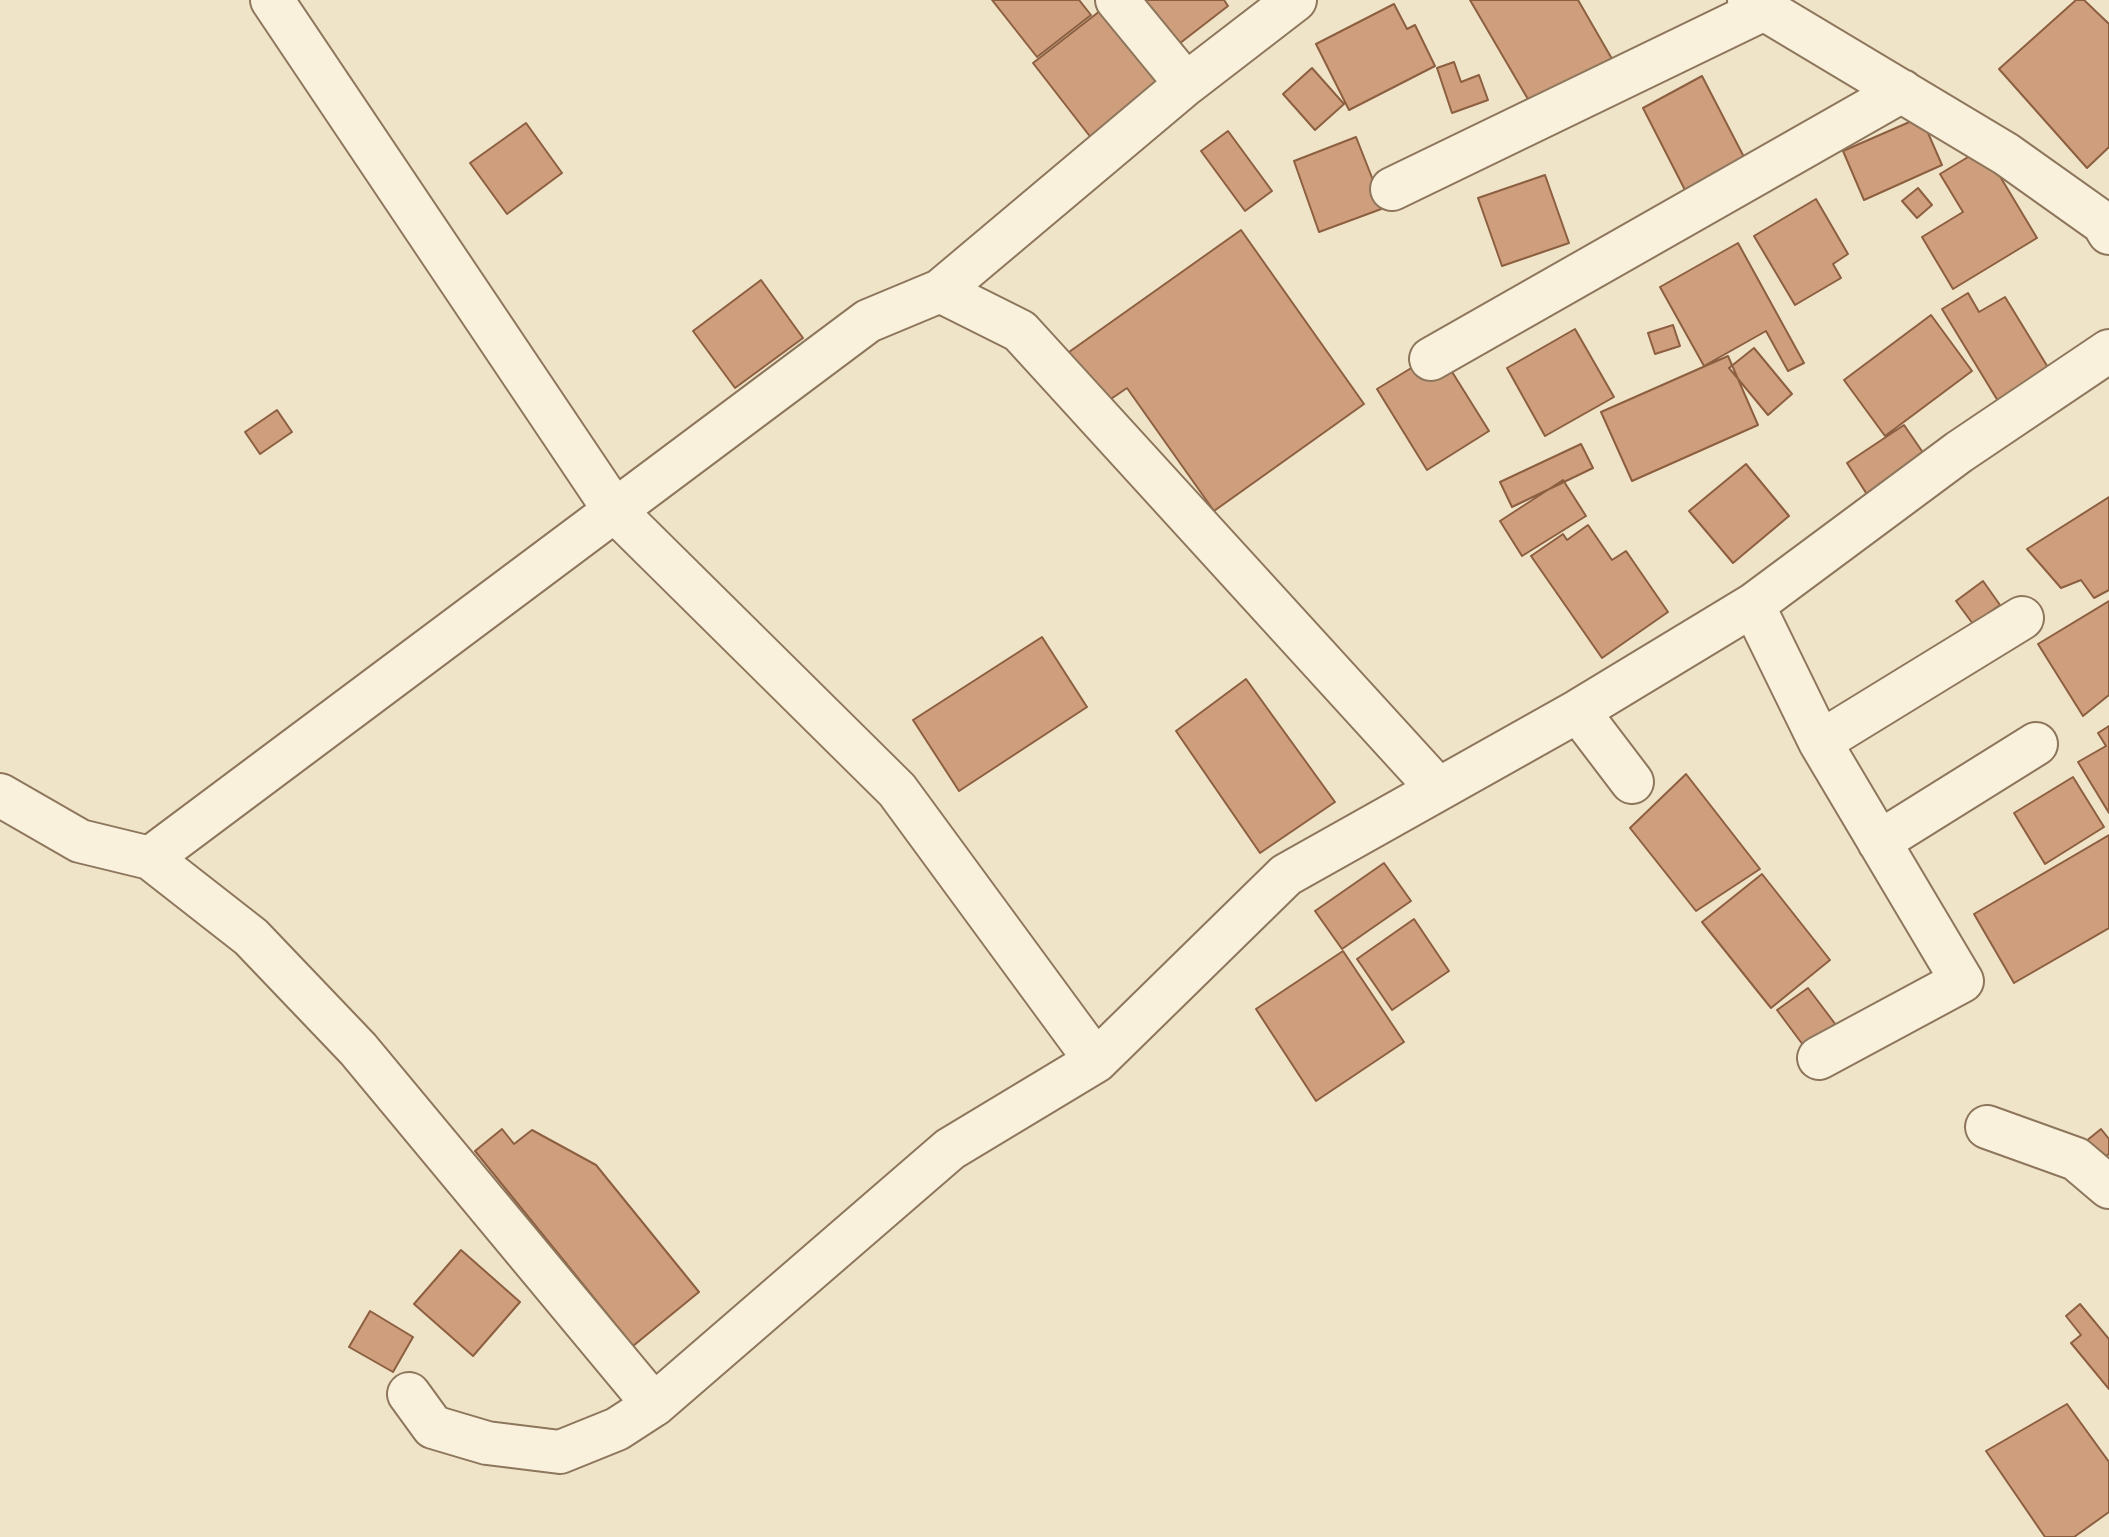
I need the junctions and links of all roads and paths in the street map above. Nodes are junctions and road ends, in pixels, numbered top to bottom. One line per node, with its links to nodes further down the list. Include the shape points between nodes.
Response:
1 (272, 0): 12 (street)
2 (1117, 0): 5 (street)
3 (1295, 0): 5 (street)
4 (1756, 4): 6 (street); 7 (street)
5 (1186, 84): 9 (street)
6 (1902, 91): 8 (street, via 2006,154); 11 (street)
7 (1392, 189)
8 (2107, 225)
9 (940, 291): 12 (street, via 868,321); 19 (street, via 1020,331)
10 (2109, 351): 13 (street, via 1959,452)
11 (1431, 359)
12 (615, 511): 22 (street); 24 (street, via 897,790)
13 (1753, 605): 15 (street); 16 (street)
14 (2022, 618): 16 (street)
15 (1578, 711): 18 (street); 19 (street)
16 (1820, 742): 21 (street)
17 (2036, 744): 21 (street)
18 (1632, 782)
19 (1438, 789): 24 (street, via 1286,875)
20 (0, 795): 22 (street, via 80,841)
21 (1879, 842): 23 (street, via 1962,981)
22 (150, 858): 28 (street, via 251,937 358,1049)
23 (1819, 1058)
24 (1096, 1061): 28 (street, via 950,1149)
25 (1987, 1127): 26 (street, via 2076,1159)
26 (2109, 1187)
27 (409, 1394): 28 (street, via 433,1427 487,1443 560,1452 617,1429)
28 (654, 1405)

